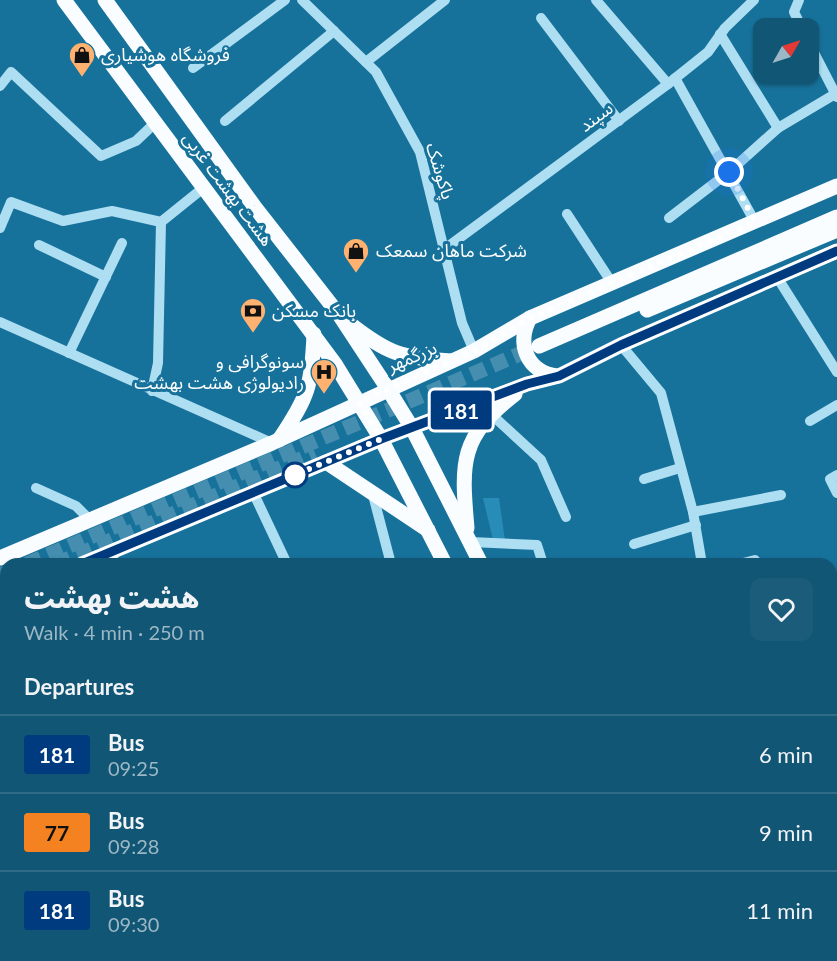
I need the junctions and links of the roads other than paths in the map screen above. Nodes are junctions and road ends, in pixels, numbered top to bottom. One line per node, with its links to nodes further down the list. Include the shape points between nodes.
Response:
1 (64, 0): 22 (main road, هشت بهشت غربی)
2 (105, 0): 41 (main road, هشت بهشت غربی, via 254,206)
3 (285, 0): 16 (street)
4 (302, 0): 12 (street, پاکوشک)
5 (445, 0): 14 (street)
6 (596, 0): 17 (street)
7 (754, 0): 9 (street, سپند)
8 (799, 0): 11 (street, via 794,12)
9 (741, 4): 13 (street, سپند)
10 (541, 18): 21 (street)
11 (797, 18)
12 (334, 31): 14 (street, پاکوشک); 20 (street)
13 (720, 34): 17 (street, سپند, via 708,51); 23 (street)
14 (366, 62): 36 (street, پاکوشک, via 376,72 420,152)
15 (819, 62): 19 (street)
16 (192, 69)
17 (671, 81): 21 (street, سپند); 24 (street)
18 (0, 86): 22 (street, via 11,72 101,156 136,141)
19 (836, 95): 23 (street)
20 (225, 121)
21 (619, 122): 36 (street, سپند)
22 (155, 123): 26 (main road, هشت بهشت غربی)
23 (778, 128): 24 (street)
24 (729, 172): 29 (street); 31 (street)
25 (837, 186): 31 (main road, بزرگمهر)
26 (202, 189): 30 (street); 44 (main road, هشت بهشت غربی)
27 (567, 213): 40 (street)
28 (837, 217): 33 (main road, via 540,351)
29 (669, 218)
30 (161, 222): 32 (street, via 112,211 63,221 11,202); 53 (street, via 158,363)
31 (755, 222): 40 (main road, بزرگمهر)
32 (0, 228)
33 (837, 230)
34 (122, 243): 38 (street)
35 (39, 244): 38 (street)
36 (446, 248): 46 (street, پاکوشک, via 462,323)
37 (837, 251): 39 (main road)
38 (106, 277): 47 (street)
39 (777, 277): 45 (main road); 49 (street)
40 (612, 284): 42 (main road, بزرگمهر)
41 (340, 316): 48 (main road, via 381,348 410,357); 52 (main road, هشت بهشت غربی)
42 (530, 318): 46 (main road, بزرگمهر); 50 (main road, via 523,340 530,361 548,374)
43 (0, 321): 47 (street)
44 (314, 334): 54 (main road, هشت بهشت غربی); 60 (main road, via 313,373 304,403)
45 (621, 345): 50 (main road); 62 (street, via 661,393)
46 (474, 351): 48 (main road, بزرگمهر)
47 (69, 353): 53 (street)
48 (454, 361): 52 (main road, بزرگمهر)
49 (837, 370)
50 (559, 376): 51 (main road)
51 (527, 384): 56 (main road); 58 (main road)
52 (388, 389): 54 (main road, بزرگمهر); 58 (main road, هشت بهشت غربی)
53 (152, 391): 60 (street)
54 (359, 402): 59 (main road, هشت بهشت غربی); 60 (main road, بزرگمهر)
55 (837, 405): 57 (street)
56 (490, 413): 71 (street, via 541,460); 75 (main road, via 474,433 463,481)
57 (810, 422)
58 (412, 428): 59 (main road); 75 (main road, هشت بهشت غربی)
59 (381, 439): 61 (main road); 74 (main road, هشت بهشت غربی)
60 (276, 442): 72 (main road, بزرگمهر)
61 (326, 462): 66 (main road); 68 (main road)
62 (680, 468): 64 (street); 70 (street)
63 (837, 475): 67 (street, via 830,479)
64 (644, 479)
65 (36, 488): 72 (street, via 76,506)
66 (253, 492): 77 (main road); 81 (street)
67 (837, 493)
68 (373, 495): 74 (main road); 82 (street)
69 (781, 495): 70 (street)
70 (693, 513): 73 (street)
71 (566, 517)
72 (89, 519): 78 (main road, بزرگمهر)
73 (696, 525): 76 (street); 86 (street)
74 (429, 531): 83 (main road, هشت بهشت غربی)
75 (469, 538): 84 (main road, هشت بهشت غربی); 85 (street, via 537,545)
76 (634, 544)
77 (104, 555): 79 (main road); 80 (street)
78 (0, 558)
79 (97, 558)
80 (109, 558)
81 (284, 558)
82 (389, 558)
83 (442, 558)
84 (478, 558)
85 (541, 558)
86 (701, 558)

